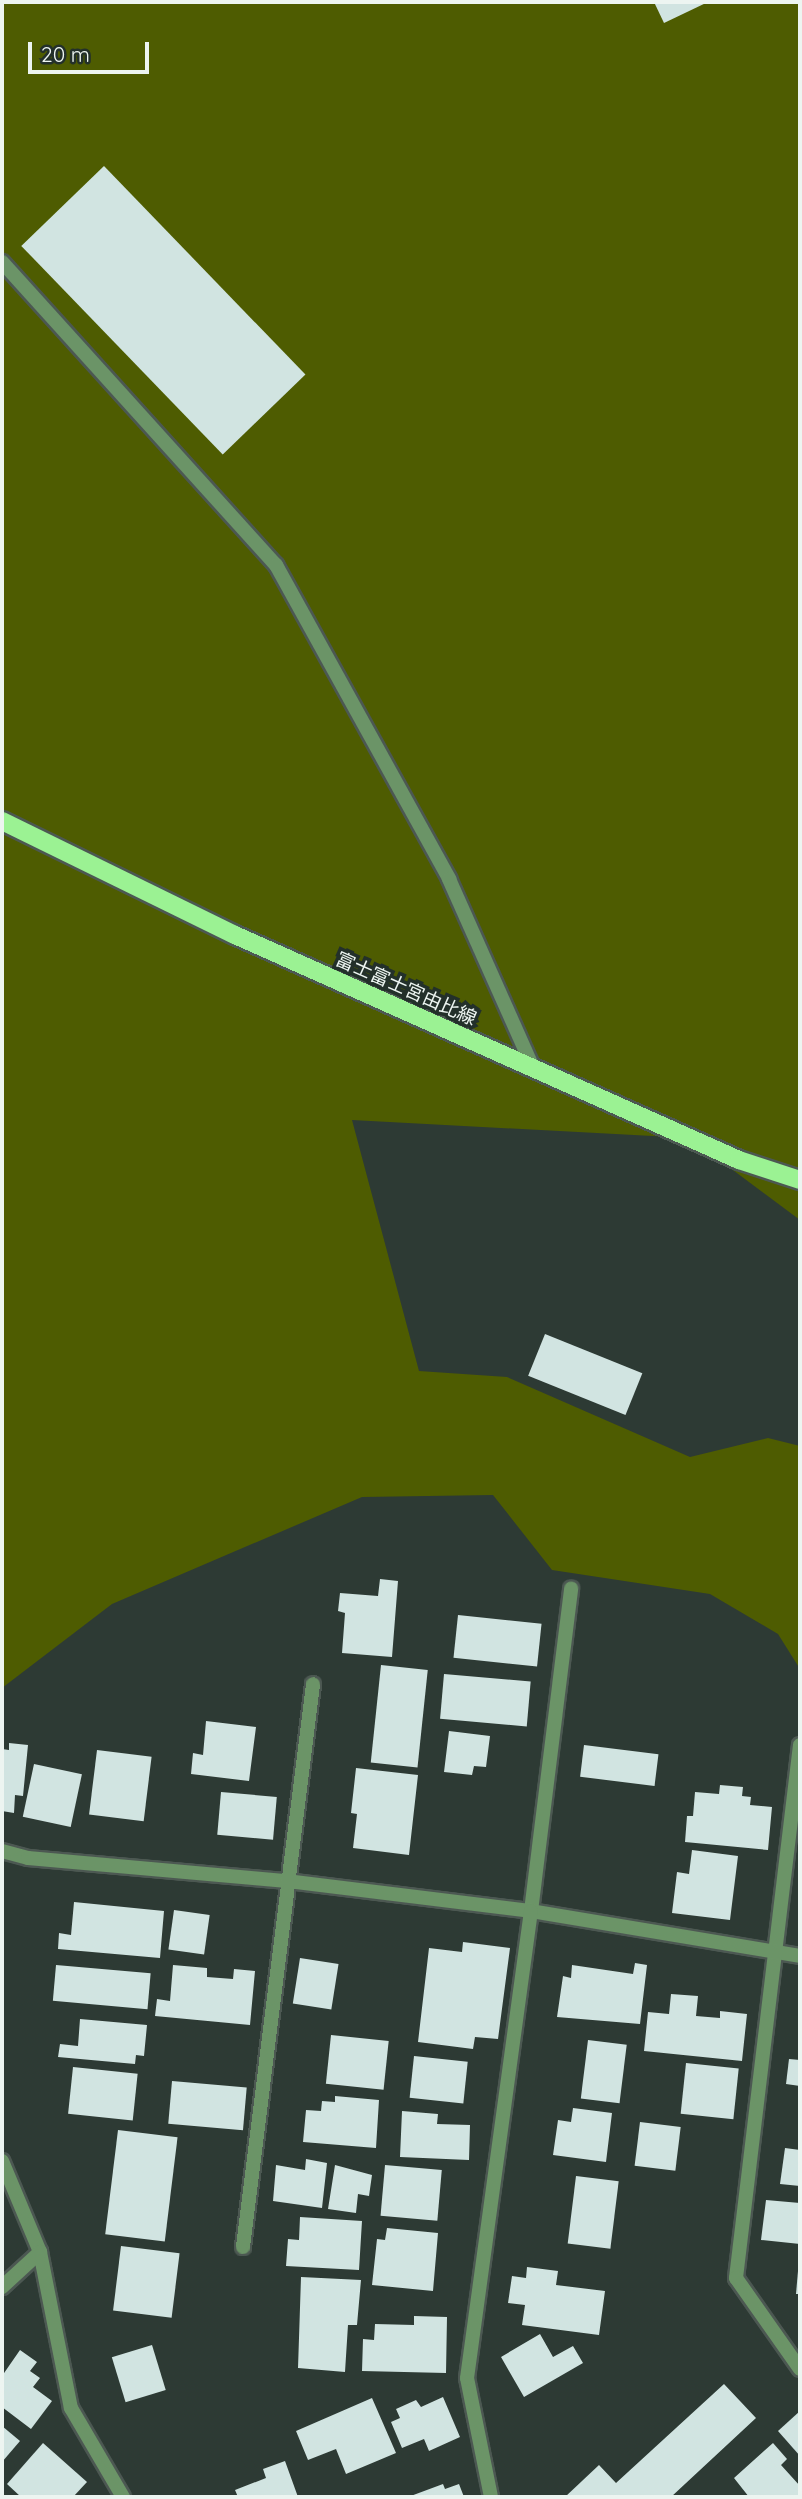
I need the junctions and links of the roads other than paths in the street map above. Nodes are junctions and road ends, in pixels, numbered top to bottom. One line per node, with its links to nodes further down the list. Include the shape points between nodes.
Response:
1 (2, 262): 3 (street, via 276,565 449,879)
2 (2, 821): 3 (main road, 富士富士宮由比線, via 236,935)
3 (533, 1068): 4 (main road, 富士富士宮由比線, via 739,1160)
4 (800, 1180)
5 (571, 1588): 10 (street)
6 (313, 1684): 9 (street)
7 (800, 1745): 11 (street)
8 (2, 1851): 9 (street, via 28,1858)
9 (287, 1881): 10 (street); 16 (street)
10 (531, 1911): 11 (street); 21 (street, via 467,2378)
11 (775, 1953): 12 (street); 19 (street, via 736,2278)
12 (800, 1956)
13 (2, 2161): 15 (street)
14 (2, 2185): 15 (street)
15 (17, 2200): 17 (street)
16 (243, 2246)
17 (40, 2252): 18 (street); 20 (street, via 71,2408)
18 (2, 2287)
19 (800, 2369)
20 (123, 2497)
21 (491, 2497)

